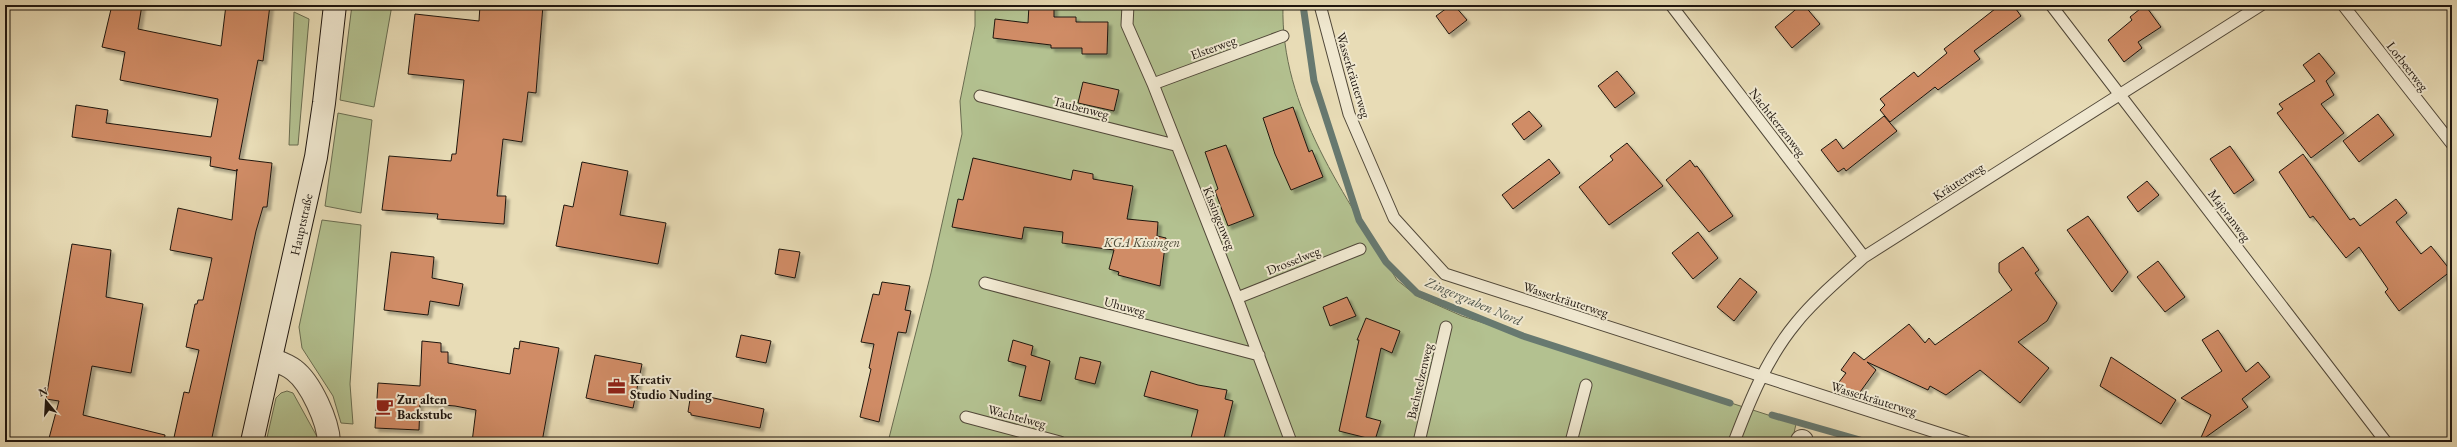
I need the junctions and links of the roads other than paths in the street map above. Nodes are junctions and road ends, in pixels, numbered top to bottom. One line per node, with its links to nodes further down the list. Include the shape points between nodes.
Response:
1 (335, 5): 20 (street, Hauptstraße, via 316,157)
2 (1128, 5): 9 (lane, Kissingenweg, via 1127,25)
3 (1320, 5): 21 (lane, Wasserkräuterweg, via 1349,114 1394,218 1445,274)
4 (1671, 5): 15 (lane, Nachtkerzenweg)
5 (2051, 5): 10 (lane, Majoranweg)
6 (2261, 5): 10 (lane, Kräuterweg)
7 (2343, 5): 12 (lane, Lorbeerweg)
8 (1283, 36): 9 (lane, Elsterweg)
9 (1153, 84): 13 (lane, Kissingenweg)
10 (2120, 94): 15 (lane, Kräuterweg); 32 (lane, Majoranweg)
11 (980, 96): 13 (lane, Taubenweg)
12 (2452, 144)
13 (1175, 145): 17 (lane, Kissingenweg)
14 (1360, 249): 17 (lane, Drosselweg)
15 (1864, 257): 21 (lane, Kräuterweg, via 1795,324)
16 (985, 283): 19 (lane, Uhuweg)
17 (1237, 298): 19 (lane, Kissingenweg)
18 (1446, 327): 28 (lane, Bachstelzenweg)
19 (1259, 355): 27 (lane, Kissingenweg)
20 (272, 359): 24 (street, Hauptstraße); 25 (street, via 294,370 311,389 320,408)
21 (1760, 377): 30 (lane, Kräuterweg); 31 (lane, Wasserkräuterweg)
22 (1586, 385): 29 (lane)
23 (966, 417): 26 (lane, Wachtelweg)
24 (252, 442)
25 (329, 442)
26 (1060, 442)
27 (1291, 442)
28 (1418, 442)
29 (1571, 442)
30 (1734, 442)
31 (1966, 442)
32 (2386, 442)

